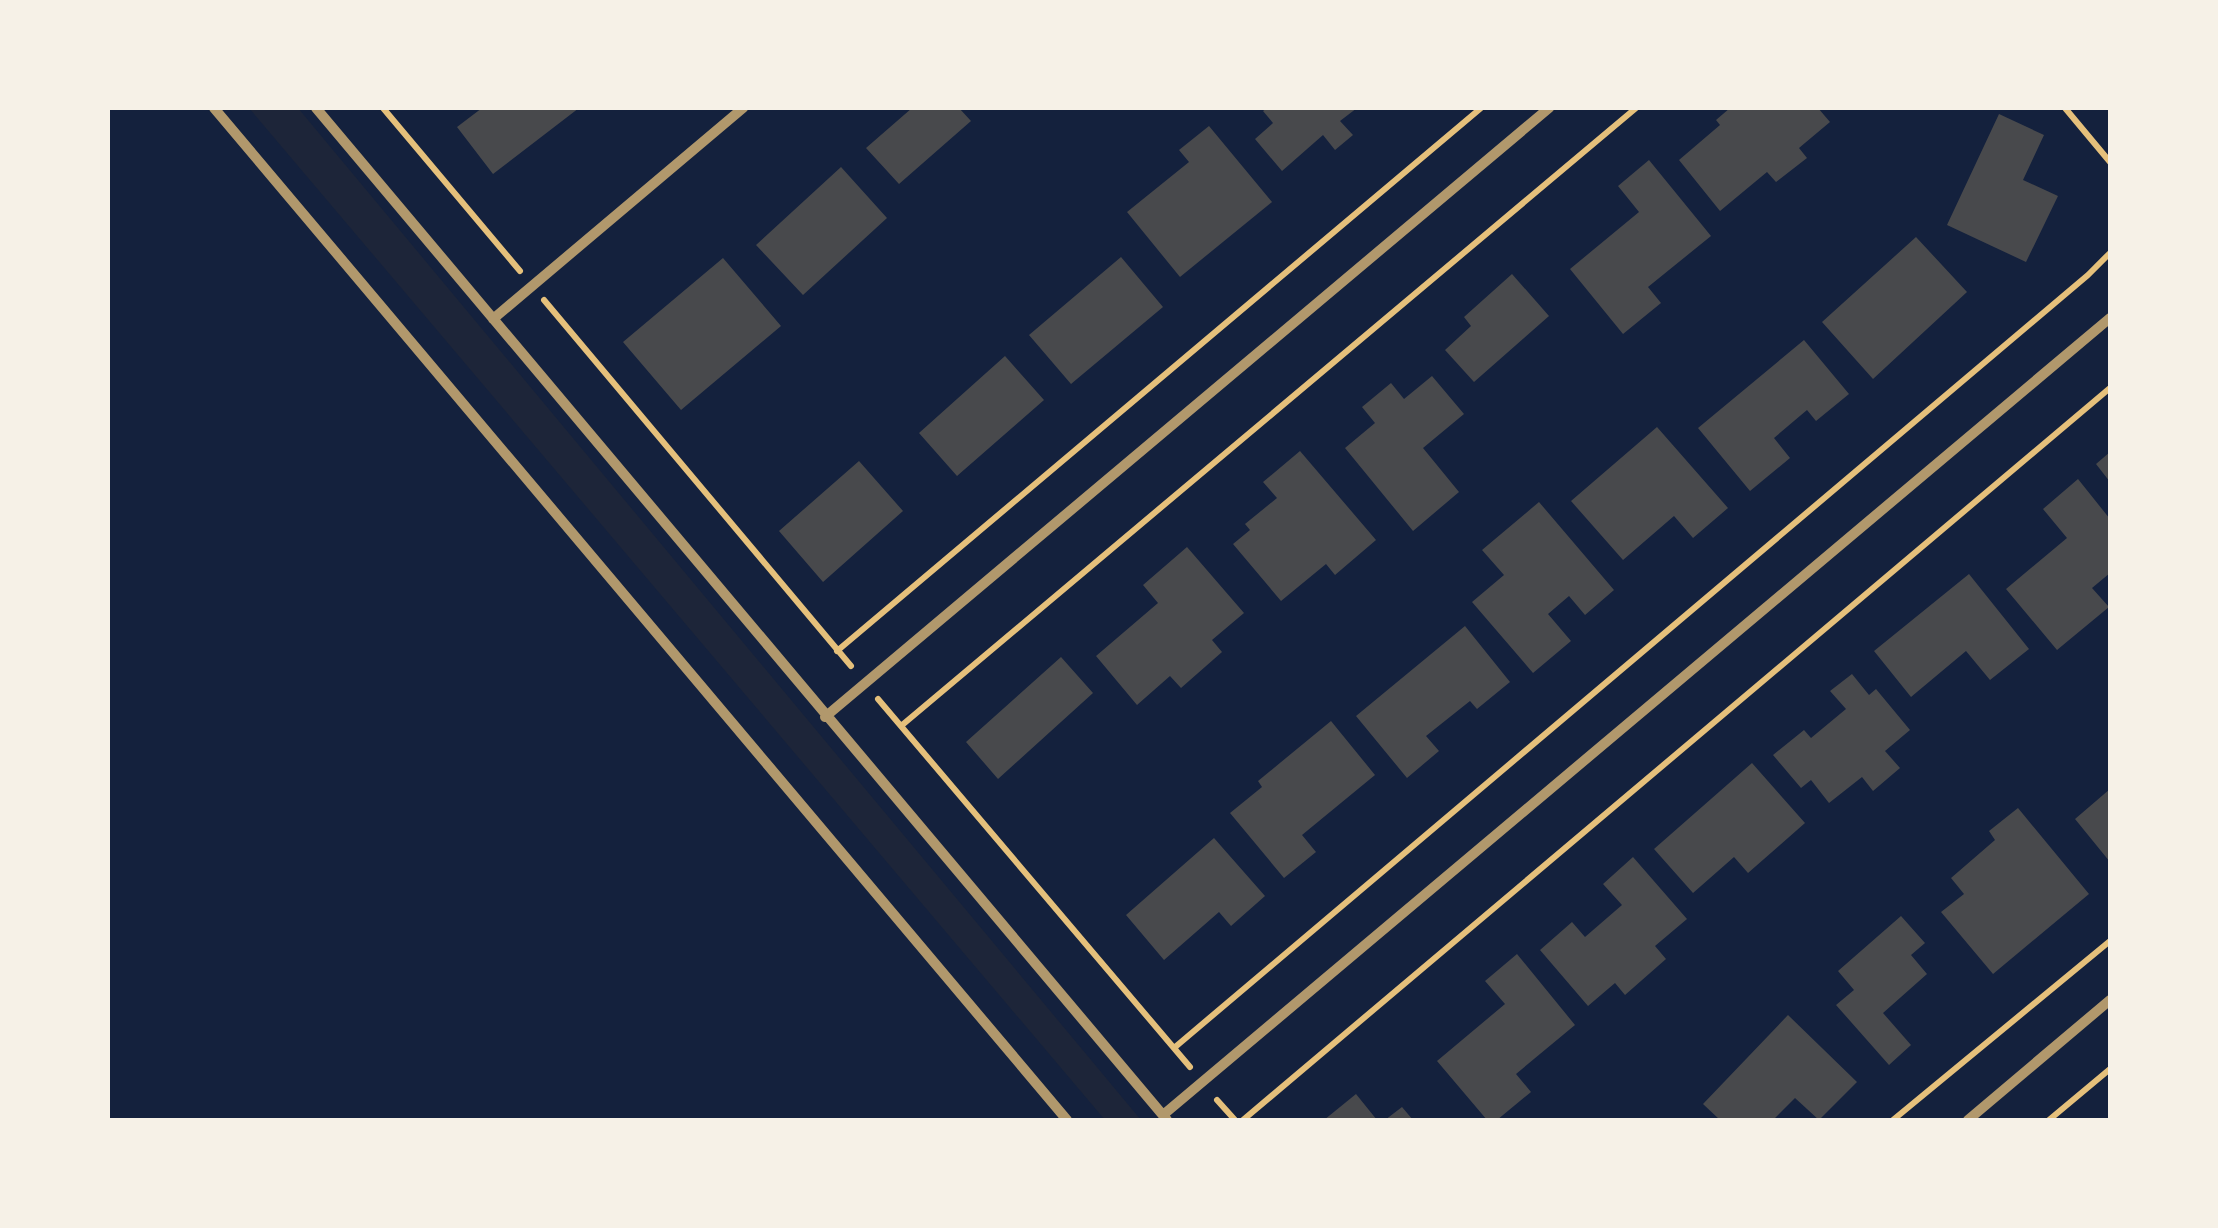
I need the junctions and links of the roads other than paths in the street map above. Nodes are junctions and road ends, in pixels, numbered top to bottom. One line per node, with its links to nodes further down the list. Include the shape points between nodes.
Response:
1 (214, 108): 10 (street)
2 (316, 108): 6 (street)
3 (743, 108): 6 (street)
4 (1549, 108): 7 (street)
5 (2110, 318): 9 (street)
6 (493, 319): 7 (street)
7 (826, 716): 9 (street)
8 (2110, 1000): 11 (street)
9 (1165, 1118)
10 (1067, 1120)
11 (1968, 1120)

